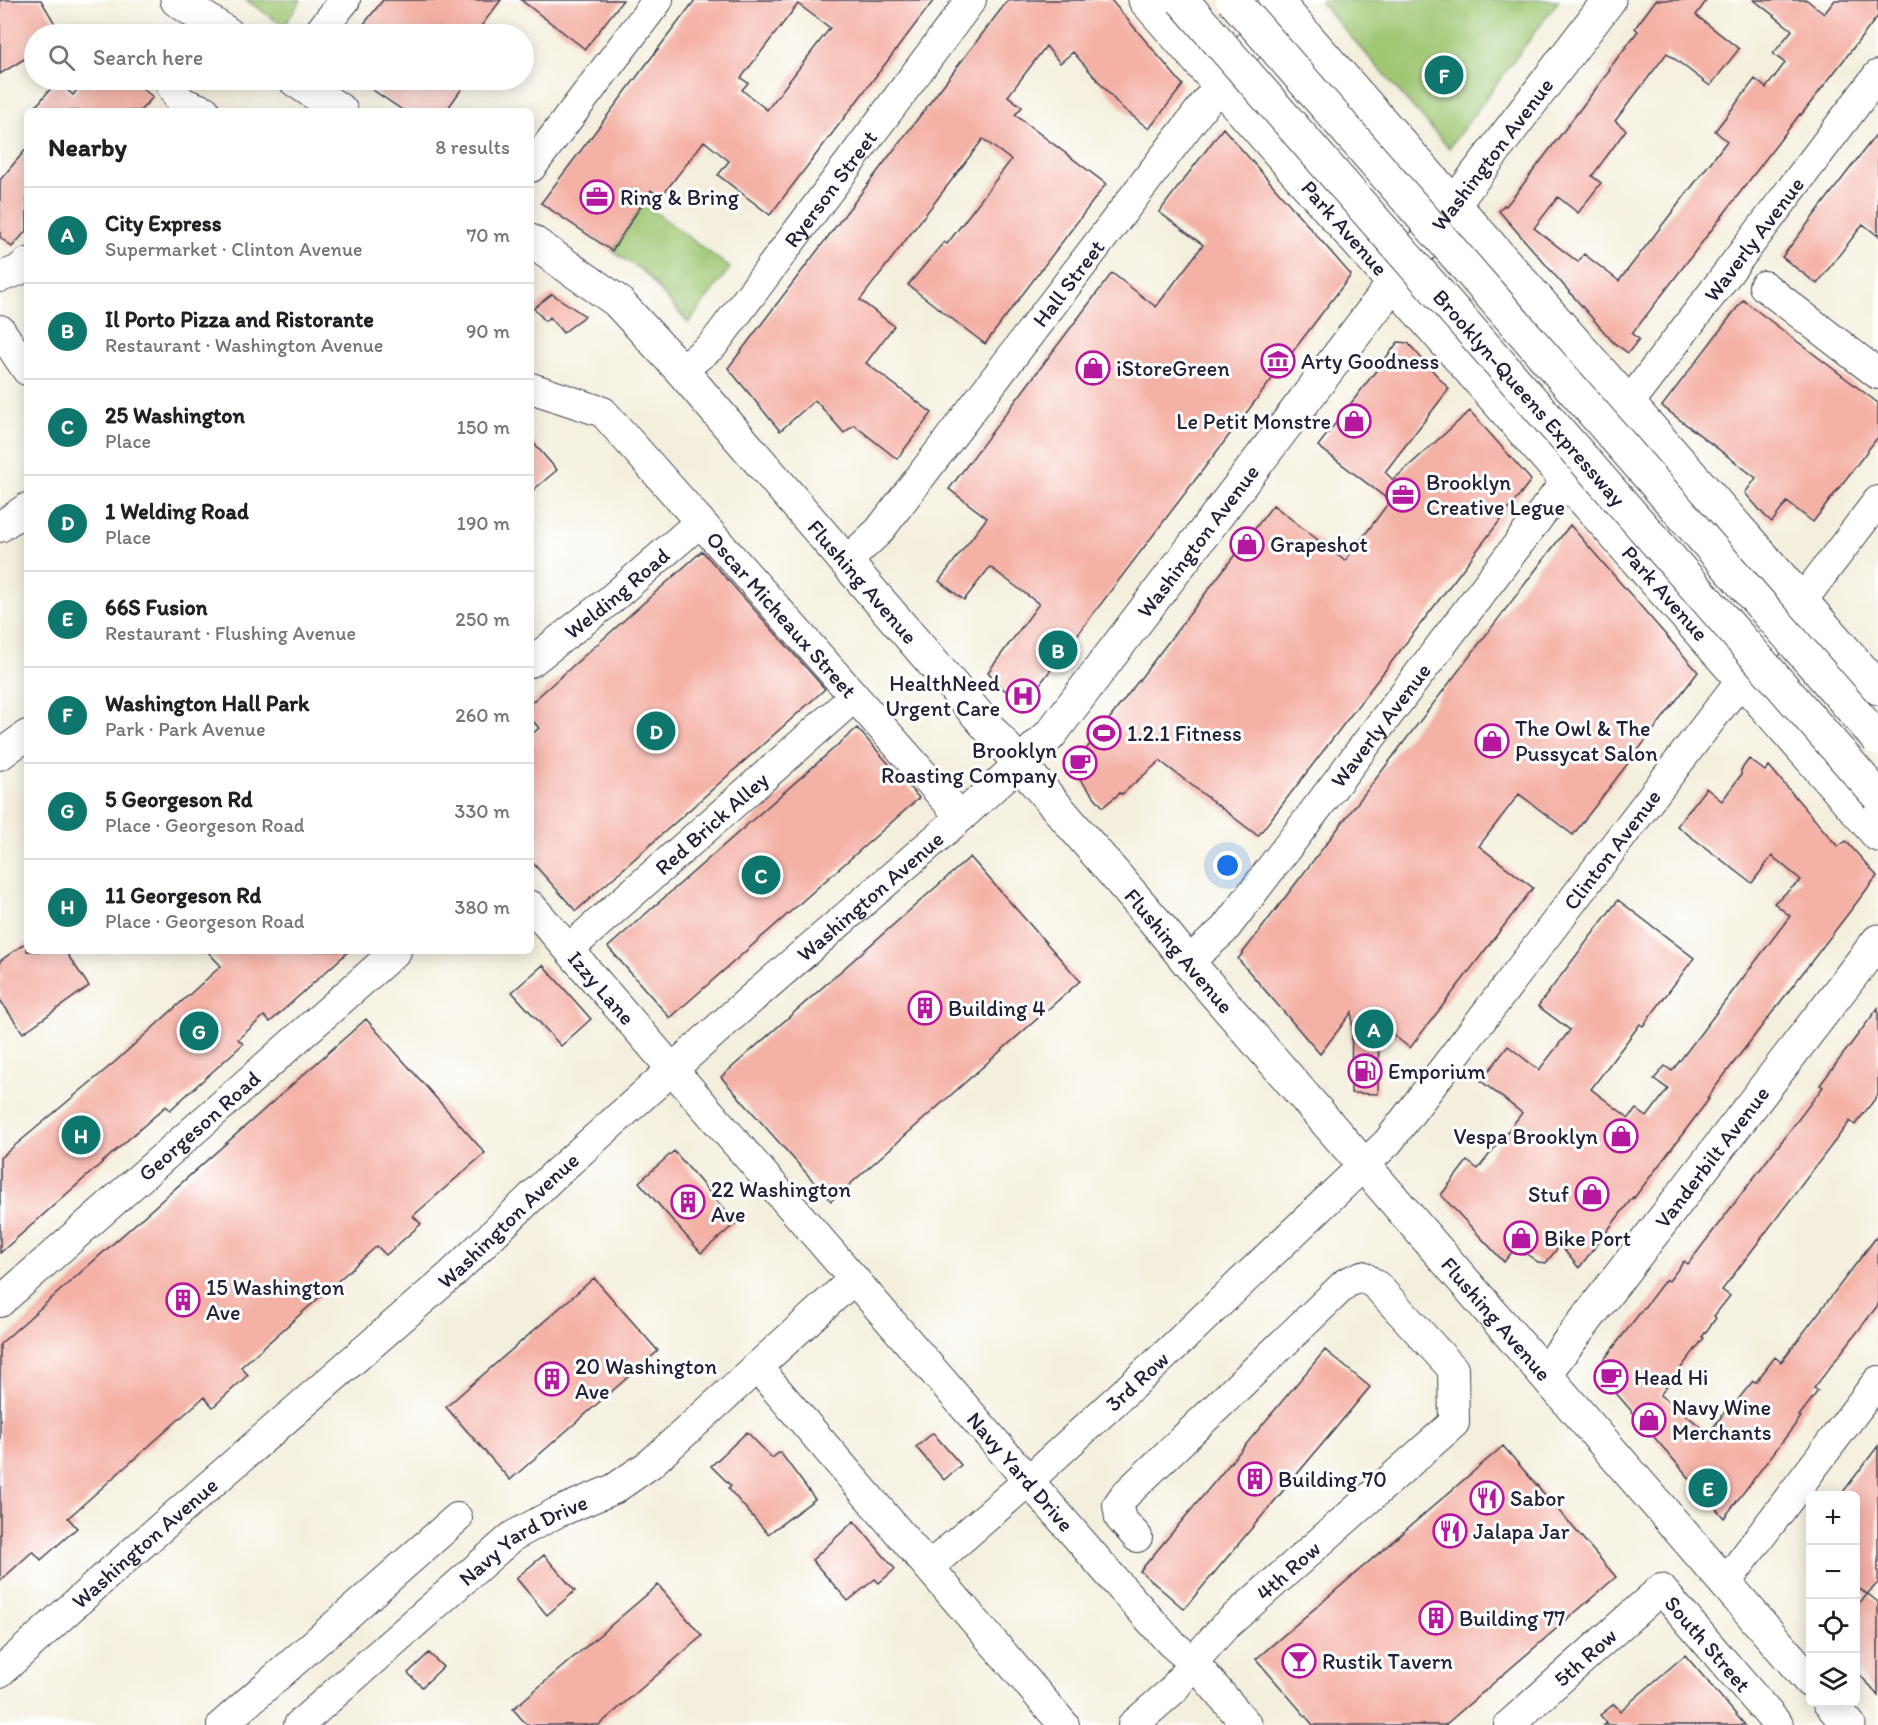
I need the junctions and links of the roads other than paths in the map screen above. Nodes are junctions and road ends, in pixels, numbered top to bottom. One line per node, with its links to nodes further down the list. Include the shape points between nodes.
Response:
1 (177, 0): 10 (main road)
2 (345, 0): 11 (street)
3 (658, 0): 16 (street)
4 (971, 0): 25 (street, Ryerson Street, via 713,345)
5 (1145, 0): 13 (main road, Park Avenue)
6 (1182, 0): 42 (main road, Brooklyn-Queens Expressway, bridge)
7 (1233, 0): 40 (main road, Brooklyn-Queens Expressway, bridge)
8 (1609, 0): 17 (main road, Washington Avenue)
9 (1280, 2): 13 (street, Hall Street); 17 (main road)
10 (213, 24)
11 (326, 24)
12 (1878, 75): 28 (street, Waverly Avenue)
13 (1220, 84): 21 (main road, Park Avenue); 34 (street, Hall Street, via 879,531)
14 (309, 90): 15 (main road)
15 (336, 108)
16 (534, 163)
17 (1454, 204): 21 (main road, Washington Avenue); 28 (main road)
18 (534, 243): 25 (main road, Flushing Avenue, via 617,301)
19 (24, 265): 20 (street)
20 (0, 278)
21 (1394, 282): 29 (main road, Park Avenue); 41 (main road, Washington Avenue, via 1050,735)
22 (1764, 286): 26 (street)
23 (0, 330): 24 (street)
24 (24, 366)
25 (681, 370): 34 (main road, Flushing Avenue)
26 (1878, 374)
27 (534, 389): 32 (street, Oscar Micheaux Street, via 603,412)
28 (1629, 404): 35 (main road)
29 (1567, 480): 37 (main road, Park Avenue); 49 (street, Waverly Avenue, via 1224,930)
30 (1878, 501): 35 (street, Clinton Avenue)
31 (24, 510): 33 (street)
32 (700, 522): 36 (street, Welding Road); 39 (street, Oscar Micheaux Street)
33 (0, 527)
34 (846, 562): 41 (main road, Flushing Avenue)
35 (1801, 602): 37 (street, Clinton Avenue); 38 (main road)
36 (534, 660)
37 (1741, 680): 44 (main road, Park Avenue); 51 (street, Clinton Avenue, via 1388,1142)
38 (1878, 688)
39 (854, 697): 43 (street, Oscar Micheaux Street); 47 (street, Red Brick Alley)
40 (1878, 739)
41 (1012, 770): 43 (street, Washington Avenue); 49 (main road, Flushing Avenue)
42 (1878, 796)
43 (961, 817): 50 (street, Washington Avenue)
44 (1878, 835)
45 (534, 909): 47 (street, Izzy Lane)
46 (1878, 941): 56 (main road, Vanderbilt Avenue)
47 (569, 949): 50 (street, Izzy Lane)
48 (393, 954): 54 (street, Georgeson Road)
49 (1188, 962): 51 (main road, Flushing Avenue)
50 (673, 1069): 53 (street, Navy Yard Drive); 65 (street, Washington Avenue, via 553,1176 452,1274)
51 (1363, 1165): 52 (street, Clinton Avenue); 56 (main road, Flushing Avenue)
52 (1338, 1188): 58 (street, 3rd Row)
53 (854, 1279): 55 (street, Navy Yard Drive); 58 (street, Navy Yard Drive)
54 (0, 1302)
55 (757, 1367): 61 (street); 69 (street, Navy Yard Drive, via 633,1477 513,1536)
56 (1545, 1373): 62 (main road, Flushing Avenue)
57 (1878, 1381): 62 (street)
58 (1029, 1480): 61 (street, 3rd Row); 64 (street, Navy Yard Drive, via 1171,1643)
59 (458, 1518): 68 (street)
60 (1137, 1537): 64 (street, 4th Row, via 1120,1518 1118,1505 1125,1495 1346,1283 1362,1276 1377,1286 1453,1369 1454,1423 1224,1627)
61 (929, 1567): 70 (street)
62 (1726, 1582): 66 (main road, Flushing Avenue)
63 (1661, 1588): 73 (street, 5th Row); 74 (street, South Street)
64 (1193, 1662): 71 (street, 4th Row, via 1173,1690); 72 (street, Navy Yard Drive)
65 (0, 1672)
66 (1806, 1675)
67 (1834, 1707): 75 (main road)
68 (222, 1725)
69 (298, 1725)
70 (1064, 1725)
71 (1133, 1725)
72 (1247, 1725)
73 (1509, 1725)
74 (1778, 1725)
75 (1849, 1725)

